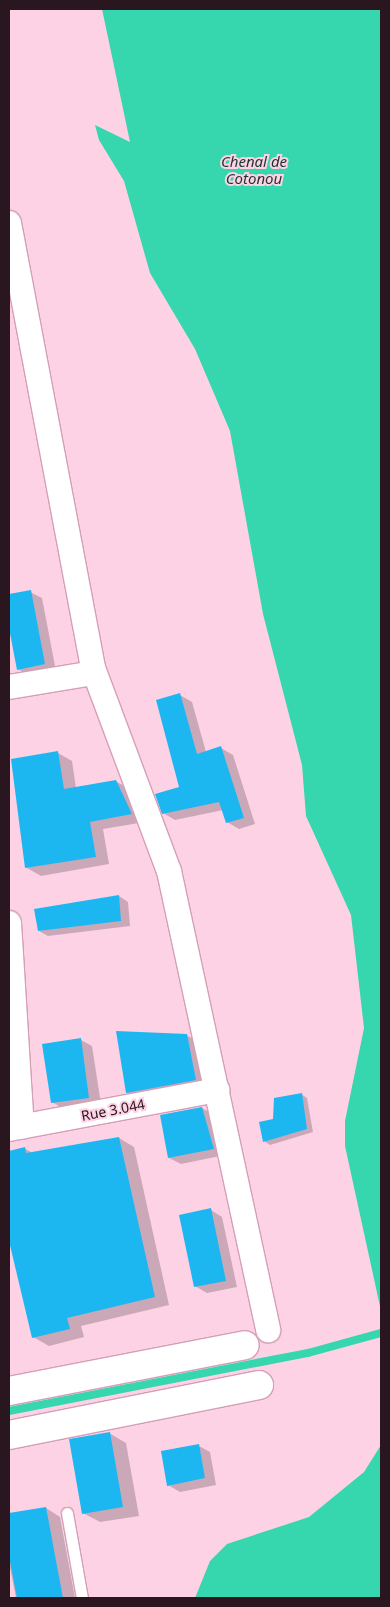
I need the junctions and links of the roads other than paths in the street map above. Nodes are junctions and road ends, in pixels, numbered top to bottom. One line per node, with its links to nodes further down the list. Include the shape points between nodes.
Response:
1 (9, 223): 2 (street, via 43,390 66,548)
2 (94, 673): 3 (street); 5 (street, via 169,871)
3 (9, 687)
4 (9, 923): 6 (street)
5 (217, 1090): 6 (street, Rue 3.044); 7 (street)
6 (15, 1128)
7 (268, 1330)
8 (245, 1345): 10 (street)
9 (259, 1385): 11 (street)
10 (9, 1391)
11 (9, 1435)
12 (67, 1512): 13 (lane)
13 (82, 1598)

